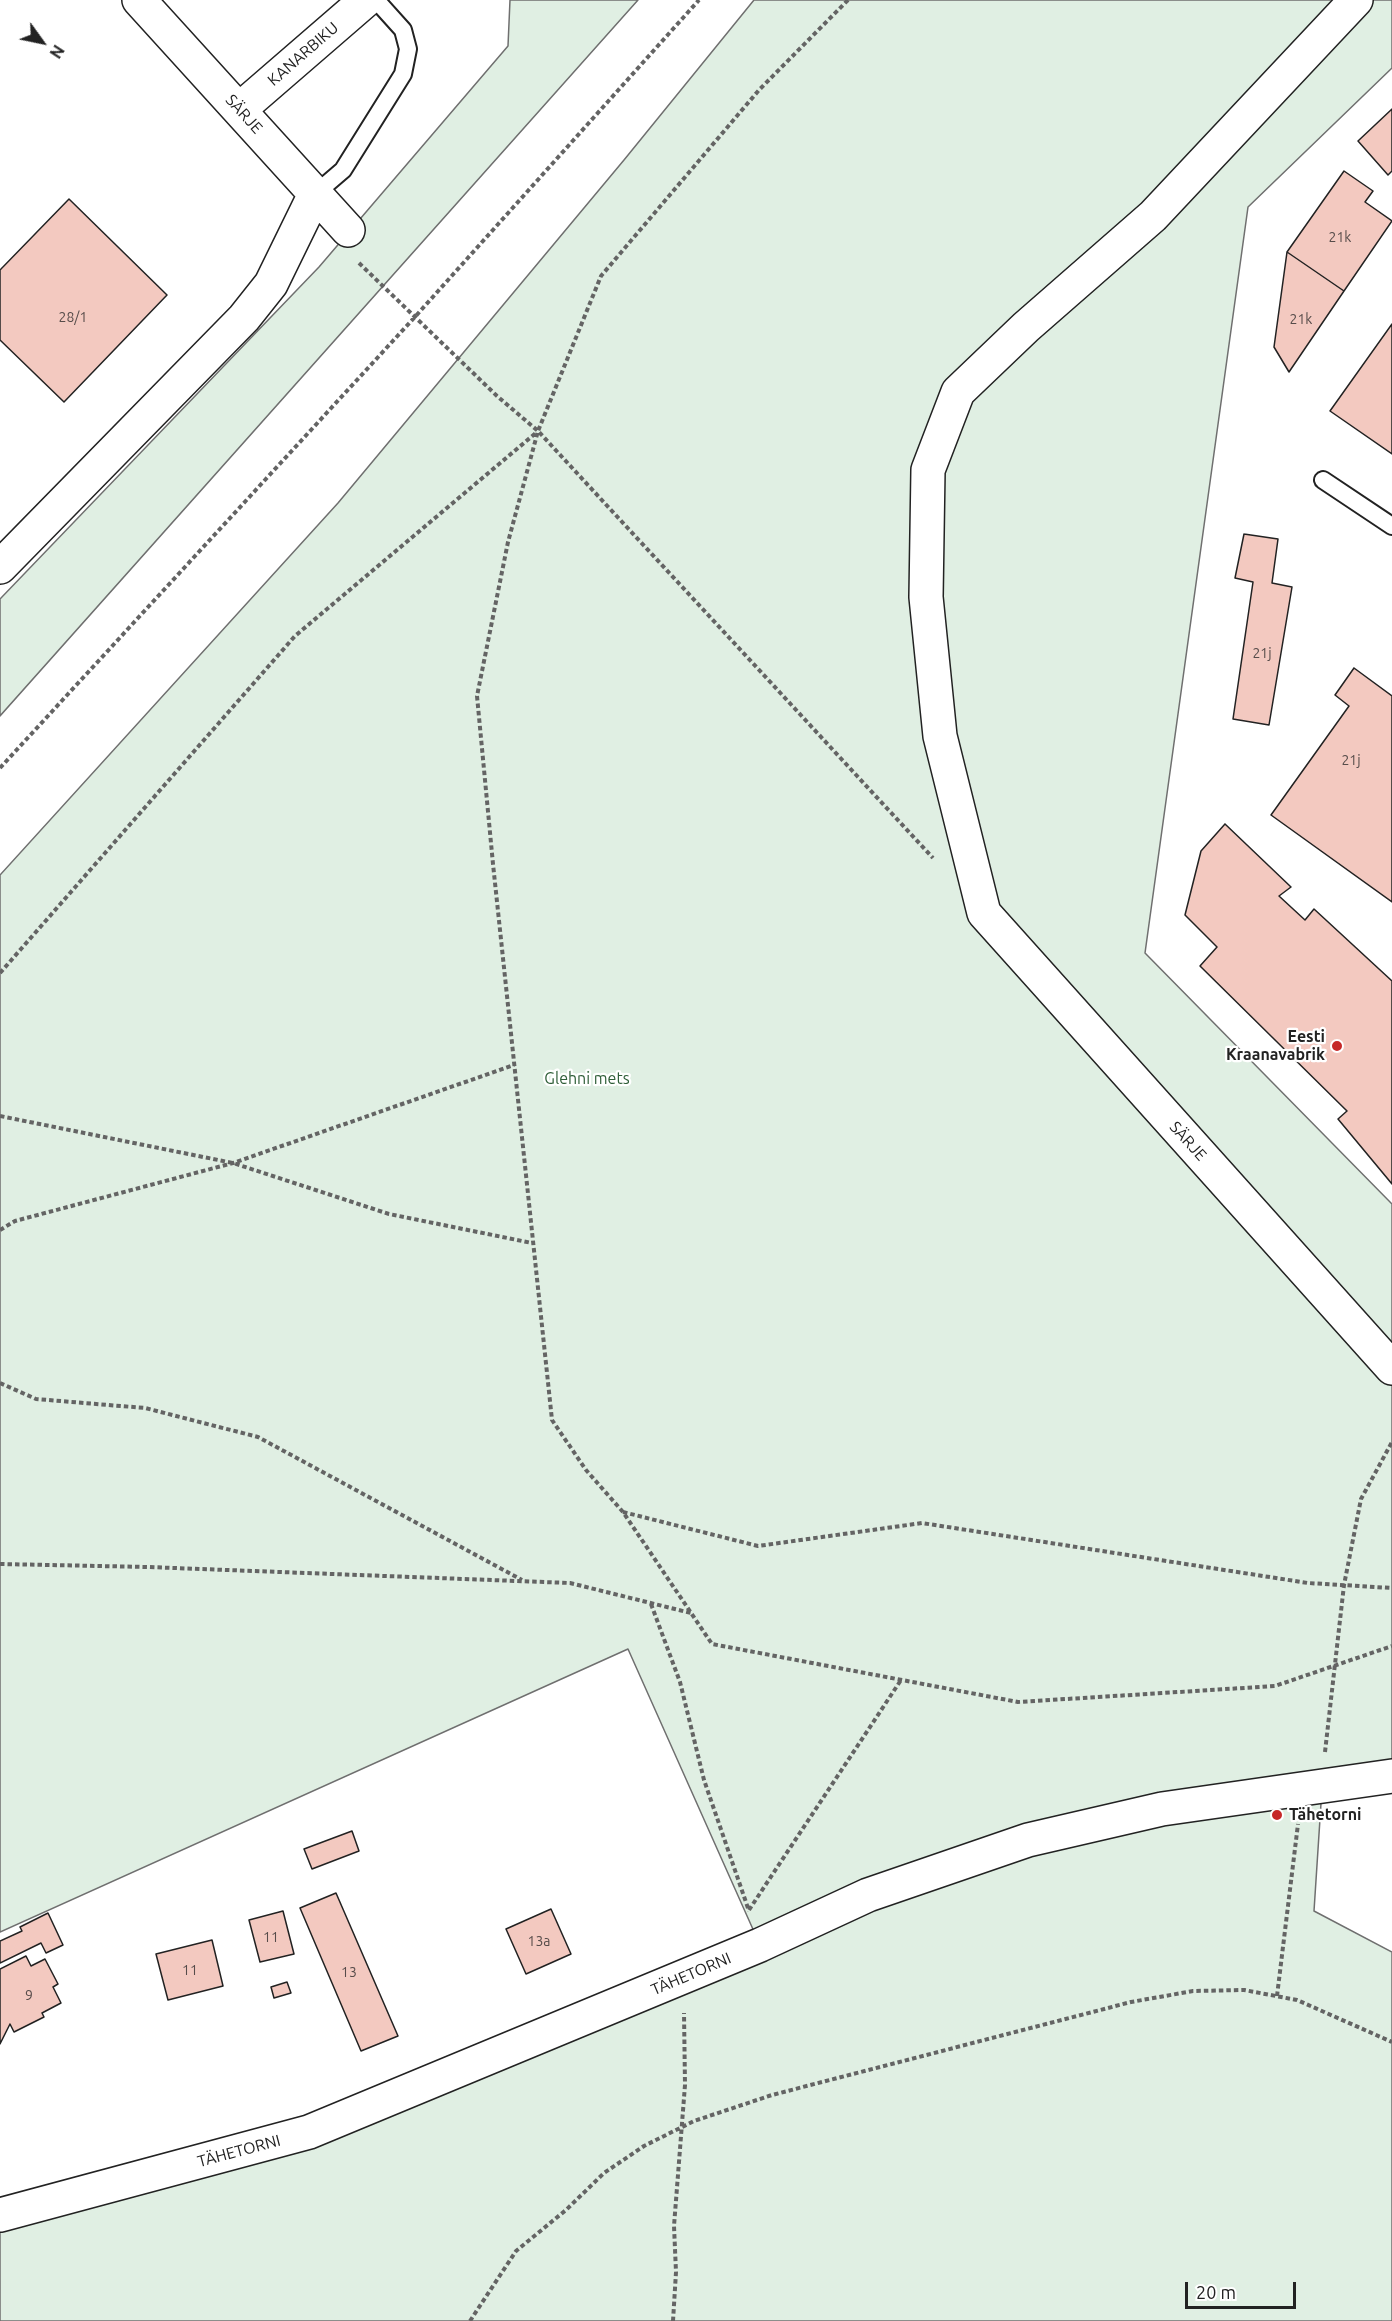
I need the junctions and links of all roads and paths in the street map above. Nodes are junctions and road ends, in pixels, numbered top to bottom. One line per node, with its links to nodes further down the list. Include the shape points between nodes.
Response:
1 (139, 0): 7 (street, SÄRJE)
2 (366, 0): 7 (street, KANARBIKU)
3 (376, 0): 8 (lane, via 403,30 408,49 403,74 343,170)
4 (699, 0): 10 (path)
5 (848, 0): 11 (path, via 759,90 601,276)
6 (1356, 0): 23 (street, SÄRJE, via 1153,216 958,392 928,470 926,597 940,736 984,913)
7 (240, 109): 8 (street, SÄRJE)
8 (315, 194): 9 (street, SÄRJE); 14 (street, via 271,284 244,318)
9 (348, 230): 10 (path, via 352,256)
10 (414, 318): 11 (path); 15 (path)
11 (538, 431): 16 (path); 17 (path, via 295,636); 18 (path, via 508,542 477,696)
12 (1323, 480): 13 (lane)
13 (1392, 526)
14 (0, 567)
15 (0, 768)
16 (937, 862)
17 (0, 973)
18 (514, 1065): 20 (path); 22 (path)
19 (0, 1116): 20 (path)
20 (233, 1163): 21 (path, via 15,1221); 22 (path, via 389,1214)
21 (0, 1230)
22 (532, 1243): 26 (path, via 552,1420 586,1470)
23 (1390, 1361)
24 (0, 1383): 28 (path, via 36,1399 145,1408 258,1437)
25 (1392, 1442): 29 (path, via 1362,1499)
26 (623, 1512): 29 (path, via 758,1546 922,1523 1308,1583); 32 (path)
27 (0, 1564): 28 (path)
28 (525, 1582): 31 (path, via 570,1583)
29 (1344, 1585): 30 (path); 34 (path)
30 (1392, 1588)
31 (651, 1603): 32 (path); 38 (path, via 680,1682 704,1780)
32 (691, 1613): 35 (path, via 712,1644)
33 (1392, 1646): 34 (path)
34 (1334, 1665): 35 (path, via 1275,1686 1018,1702); 37 (path)
35 (901, 1680): 38 (path)
36 (1392, 1776): 37 (street, TÄHETORNI)
37 (1312, 1789): 39 (street, TÄHETORNI, via 1162,1809 1029,1840 868,1895); 41 (path)
38 (749, 1911): 39 (path)
39 (760, 1945): 40 (street, TÄHETORNI)
40 (683, 1977): 43 (path); 44 (street, TÄHETORNI, via 309,2132)
41 (1277, 1996): 42 (path, via 1297,2000); 43 (path, via 1244,1990 1193,1991 1131,2002 772,2095)
42 (1392, 2042)
43 (682, 2127): 45 (path, via 604,2173 516,2251); 46 (path, via 674,2226)
44 (0, 2215)
45 (470, 2321)
46 (673, 2321)

